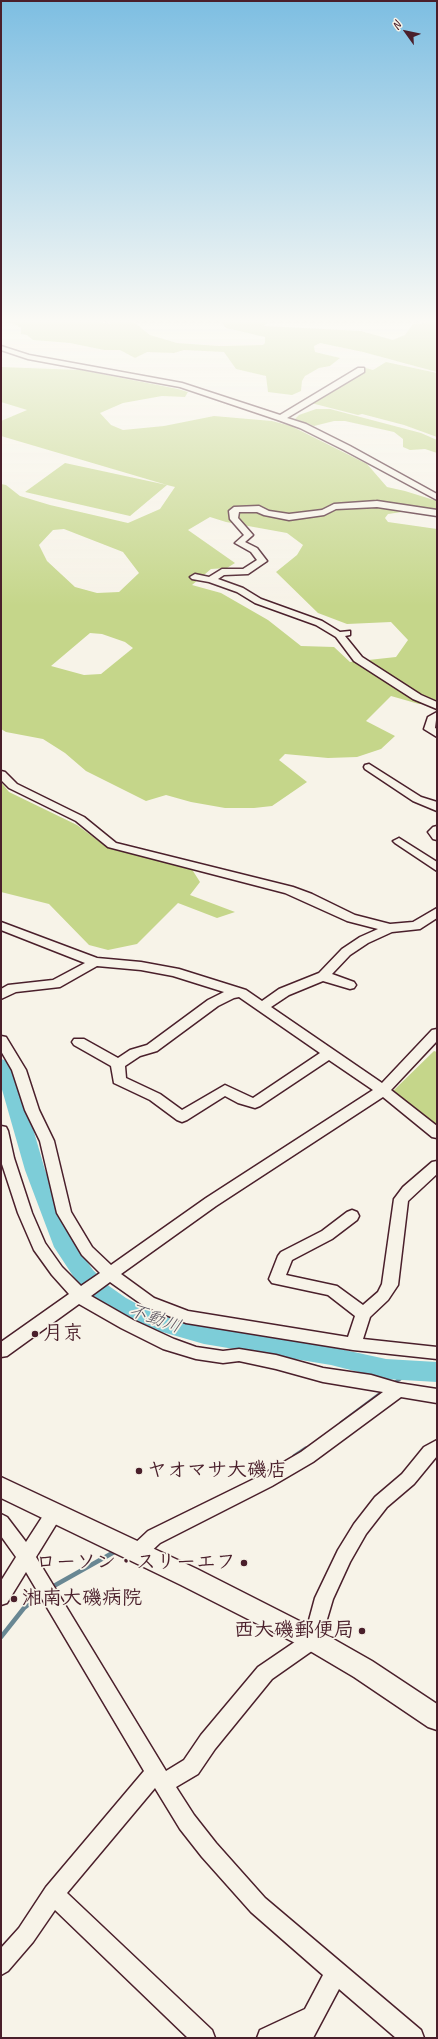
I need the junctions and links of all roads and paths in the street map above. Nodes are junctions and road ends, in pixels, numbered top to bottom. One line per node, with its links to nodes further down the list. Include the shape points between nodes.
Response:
1 (272, 415): 3 (street)
2 (286, 415): 3 (street)
3 (281, 418): 4 (street, via 303,426)
4 (437, 497)
5 (437, 513): 7 (street, via 377,504 334,507 324,512 289,517 267,514 259,509 238,509 233,511 234,519 249,535 239,544 254,550 262,561 245,572 222,572)
6 (195, 577): 7 (street)
7 (212, 580): 8 (street, via 343,634 358,658 369,667 417,697)
8 (437, 706)
9 (437, 715): 10 (street, via 432,719 429,729)
10 (437, 734)
11 (369, 767): 13 (street, via 417,799)
12 (1, 774): 20 (street, via 13,786 80,819 112,845 289,890 351,918)
13 (437, 808)
14 (437, 829): 15 (street, via 434,832)
15 (437, 837)
16 (399, 841): 17 (street)
17 (437, 867)
18 (437, 912): 20 (street, via 416,926)
19 (1, 926): 21 (street)
20 (390, 928): 22 (street, via 364,940 346,952)
21 (95, 962): 24 (street, via 175,972); 25 (street, via 56,984 13,988)
22 (337, 962): 23 (street); 23 (street, via 350,984)
23 (323, 976): 26 (street, via 284,992)
24 (241, 993): 26 (street); 31 (street, via 231,994 213,1003 152,1048 135,1053)
25 (1, 995)
26 (262, 1007): 30 (street)
27 (437, 1033): 32 (street)
28 (1, 1040): 37 (street, via 19,1070 32,1110 47,1141 64,1213)
29 (79, 1042): 31 (street)
30 (328, 1054): 31 (street, via 256,1102 244,1100 225,1090 182,1117 155,1098 119,1080); 32 (street)
31 (118, 1064)
32 (382, 1090): 34 (street); 37 (street, via 211,1202)
33 (1, 1131): 38 (street, via 25,1213 39,1246 56,1271)
34 (437, 1133)
35 (437, 1166): 39 (street, via 402,1199 390,1285 383,1296)
36 (352, 1216): 39 (street, via 327,1234 286,1256 277,1279 332,1290)
37 (106, 1276): 38 (street); 40 (street, via 149,1302 186,1317)
38 (81, 1294): 41 (street); 43 (street, via 127,1324 190,1351 223,1357 239,1355 323,1375 371,1382)
39 (363, 1314): 40 (street)
40 (353, 1344): 42 (street)
41 (1, 1351)
42 (437, 1353)
43 (398, 1390): 44 (street); 49 (street, via 307,1457 266,1481 154,1537)
44 (437, 1396)
45 (437, 1447): 52 (street, via 408,1479 381,1502 360,1529 324,1598)
46 (1, 1487): 47 (main road)
47 (54, 1513): 49 (main road); 50 (street)
48 (1, 1522): 50 (street)
49 (138, 1552): 52 (main road)
50 (26, 1556): 51 (street); 54 (street)
51 (1, 1597)
52 (313, 1640): 53 (main road, via 363,1669); 54 (street, via 265,1673 208,1742 191,1768)
53 (437, 1718)
54 (160, 1778): 55 (street); 57 (street, via 187,1822 258,1905)
55 (53, 1894): 56 (street, via 26,1935); 59 (street)
56 (1, 1964)
57 (336, 1973): 58 (street); 62 (street)
58 (312, 2017): 60 (street); 61 (street)
59 (204, 2038)
60 (268, 2038)
61 (301, 2038)
62 (413, 2038)

